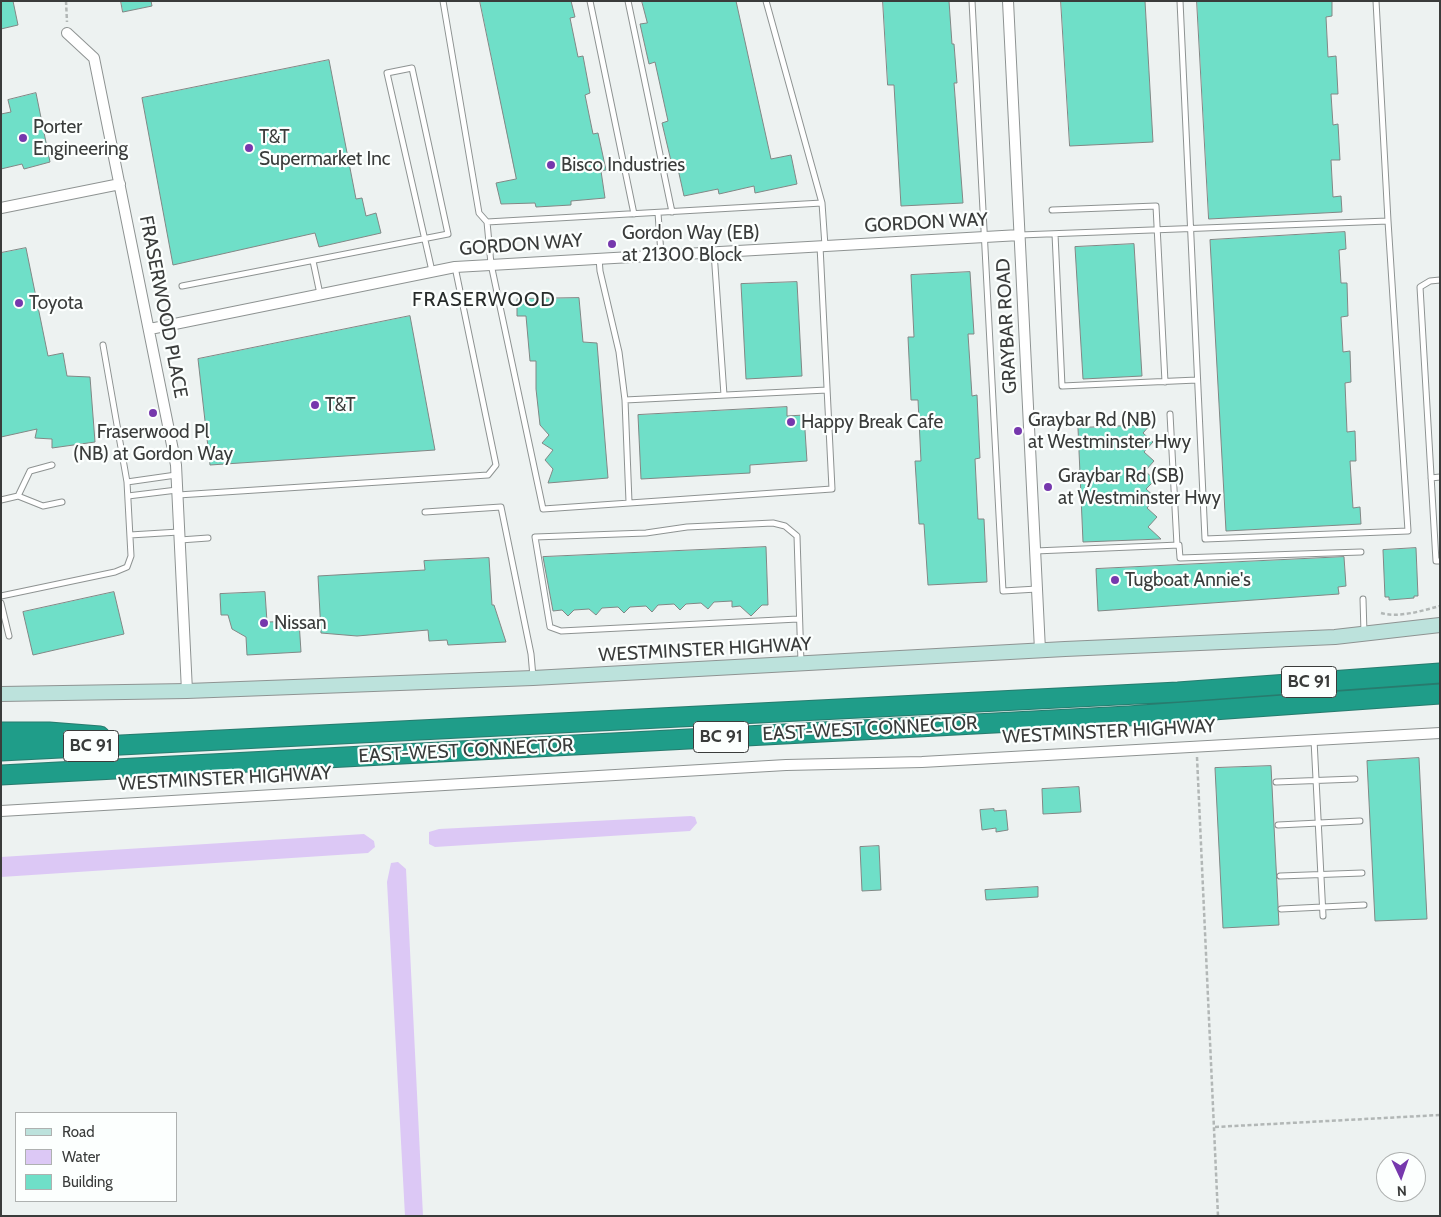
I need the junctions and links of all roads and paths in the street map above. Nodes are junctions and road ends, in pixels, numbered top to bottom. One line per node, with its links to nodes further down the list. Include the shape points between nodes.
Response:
1 (66, 1): 10 (path)
2 (443, 1): 19 (lane, via 479,213)
3 (590, 1): 17 (lane)
4 (628, 1): 15 (lane)
5 (766, 1): 12 (lane)
6 (972, 1): 24 (lane)
7 (1008, 1): 23 (street, GRAYBAR ROAD)
8 (1180, 1): 20 (lane)
9 (1376, 1): 18 (lane)
10 (67, 32): 11 (street, FRASERWOOD PLACE, via 94,58)
11 (120, 184): 13 (street); 37 (street, FRASERWOOD PLACE)
12 (822, 203): 15 (lane); 26 (lane)
13 (1, 208)
14 (1052, 210): 21 (lane, via 1156,206)
15 (672, 212): 16 (lane)
16 (658, 213): 17 (lane); 28 (lane)
17 (634, 214): 19 (lane)
18 (1388, 221): 20 (lane); 39 (lane, via 1408,531 1205,539)
19 (487, 222): 31 (lane)
20 (1190, 229): 21 (lane); 39 (lane)
21 (1157, 230): 22 (lane); 40 (lane)
22 (1055, 234): 23 (lane); 40 (lane, via 1062,386)
23 (1020, 235): 24 (street, GORDON WAY); 46 (street, GRAYBAR ROAD)
24 (983, 237): 26 (street, GORDON WAY); 66 (lane, via 1003,591)
25 (424, 239): 25 (lane, via 448,234 412,68 387,73); 30 (lane); 33 (lane)
26 (822, 246): 27 (street, GORDON WAY); 41 (lane)
27 (714, 252): 28 (street, GORDON WAY); 42 (lane)
28 (661, 254): 29 (street, GORDON WAY)
29 (599, 258): 31 (street, GORDON WAY); 43 (lane, via 619,352)
30 (312, 261): 35 (lane); 36 (lane)
31 (491, 264): 32 (street, GORDON WAY); 57 (lane, via 543,508)
32 (455, 267): 33 (street, GORDON WAY); 52 (lane, via 496,465 488,475)
33 (432, 272): 36 (street, GORDON WAY)
34 (1440, 280): 49 (lane, via 1420,287)
35 (182, 286)
36 (320, 294): 37 (street, GORDON WAY)
37 (150, 329): 48 (street, FRASERWOOD PLACE)
38 (104, 345): 51 (lane)
39 (1197, 380): 40 (lane)
40 (1165, 382)
41 (827, 390): 42 (lane); 57 (lane, via 832,489)
42 (724, 395): 43 (lane)
43 (625, 400): 57 (lane)
44 (1170, 414): 62 (lane)
45 (1069, 420): 46 (lane)
46 (1029, 421): 63 (street, GRAYBAR ROAD)
47 (52, 465): 53 (lane, via 30,471)
48 (177, 475): 51 (lane); 52 (street, FRASERWOOD PLACE)
49 (1431, 478): 50 (lane); 65 (lane, via 1436,561)
50 (1440, 478)
51 (127, 482): 54 (lane)
52 (178, 493): 54 (lane); 60 (street, FRASERWOOD PLACE)
53 (18, 496): 55 (lane); 56 (lane, via 43,506)
54 (128, 496): 59 (lane)
55 (1, 500)
56 (62, 502)
57 (629, 502)
58 (425, 512): 79 (lane, via 501,507)
59 (130, 535): 60 (lane); 67 (lane, via 131,556 127,567)
60 (180, 536): 61 (lane); 80 (street, FRASERWOOD PLACE)
61 (208, 538)
62 (1177, 545): 63 (lane); 64 (lane, via 1180,558)
63 (1035, 551): 66 (street, GRAYBAR ROAD)
64 (1361, 552)
65 (1440, 561)
66 (1037, 589): 76 (street, GRAYBAR ROAD)
67 (1, 596)
68 (1363, 599): 74 (lane)
69 (1, 603): 75 (lane)
70 (1440, 606): 71 (path, via 1389,615)
71 (1380, 613)
72 (798, 619): 72 (lane, via 797,536 785,526 773,523 687,527 646,533 535,537 550,627 561,631); 77 (lane)
73 (1440, 625): 74 (main road, WESTMINSTER HIGHWAY)
74 (1364, 634): 76 (main road, WESTMINSTER HIGHWAY)
75 (8, 636)
76 (1040, 650): 77 (main road, WESTMINSTER HIGHWAY)
77 (801, 664): 79 (main road, WESTMINSTER HIGHWAY)
78 (1440, 673): 86 (highway, EAST-WEST CONNECTOR / BC 91, via 1178,692)
79 (533, 678): 80 (main road, WESTMINSTER HIGHWAY)
80 (187, 691): 81 (main road, WESTMINSTER HIGHWAY)
81 (1, 694)
82 (1440, 694): 89 (highway, EAST-WEST CONNECTOR / BC 91, via 1128,716)
83 (1, 732): 86 (highway)
84 (1440, 733): 85 (street, WESTMINSTER HIGHWAY)
85 (1314, 739): 87 (street, WESTMINSTER HIGHWAY); 91 (lane)
86 (181, 741): 88 (highway, EAST-WEST CONNECTOR / BC 91)
87 (1196, 746): 93 (street, WESTMINSTER HIGHWAY, via 922,762 694,770); 105 (path)
88 (1, 751)
89 (1, 775)
90 (1355, 779): 91 (lane)
91 (1316, 780): 92 (lane); 95 (lane)
92 (1276, 782)
93 (1, 811)
94 (1360, 821): 95 (lane)
95 (1318, 823): 96 (lane); 98 (lane)
96 (1278, 825)
97 (1362, 873): 98 (lane)
98 (1320, 874): 99 (lane); 101 (lane)
99 (1280, 876)
100 (1364, 905): 101 (lane)
101 (1322, 906): 102 (lane); 103 (lane)
102 (1282, 909)
103 (1323, 916)
104 (1440, 1115): 105 (path)
105 (1215, 1127): 106 (path)
106 (1218, 1216)

